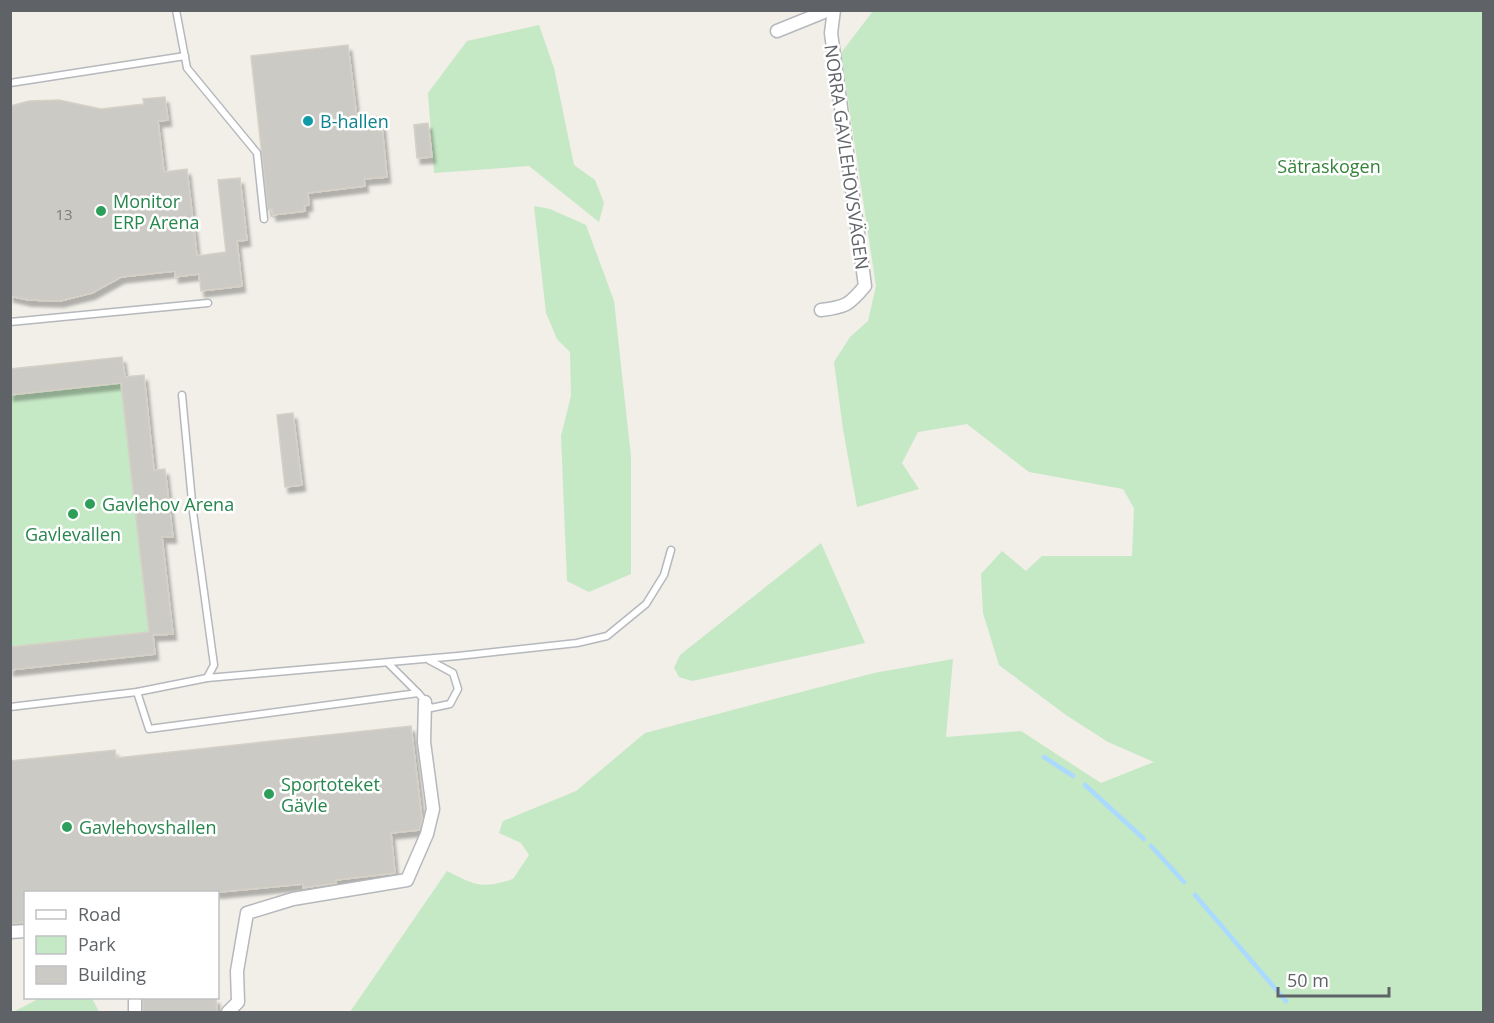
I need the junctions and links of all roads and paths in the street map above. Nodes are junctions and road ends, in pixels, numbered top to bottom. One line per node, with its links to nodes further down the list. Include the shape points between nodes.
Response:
1 (176, 10): 5 (lane)
2 (829, 10): 4 (street)
3 (834, 10): 9 (street, NORRA GAVLEHOVSVÄGEN, via 831,33 865,286 851,302)
4 (777, 31)
5 (185, 56): 6 (lane); 7 (lane, via 187,69 257,153)
6 (10, 83)
7 (264, 219)
8 (208, 303): 10 (lane)
9 (821, 310)
10 (10, 322)
11 (182, 395): 15 (lane, via 214,665)
12 (671, 550): 13 (lane, via 664,575 646,603 607,636)
13 (428, 659): 14 (lane); 17 (lane, via 453,673 458,689 450,704 431,708)
14 (388, 663): 15 (lane); 17 (lane)
15 (207, 678): 16 (lane)
16 (137, 692): 17 (lane, via 149,729); 18 (lane)
17 (421, 698): 19 (street, via 433,809 407,880 293,899 247,913 237,971 238,1002)
18 (10, 707)
19 (228, 1012)

